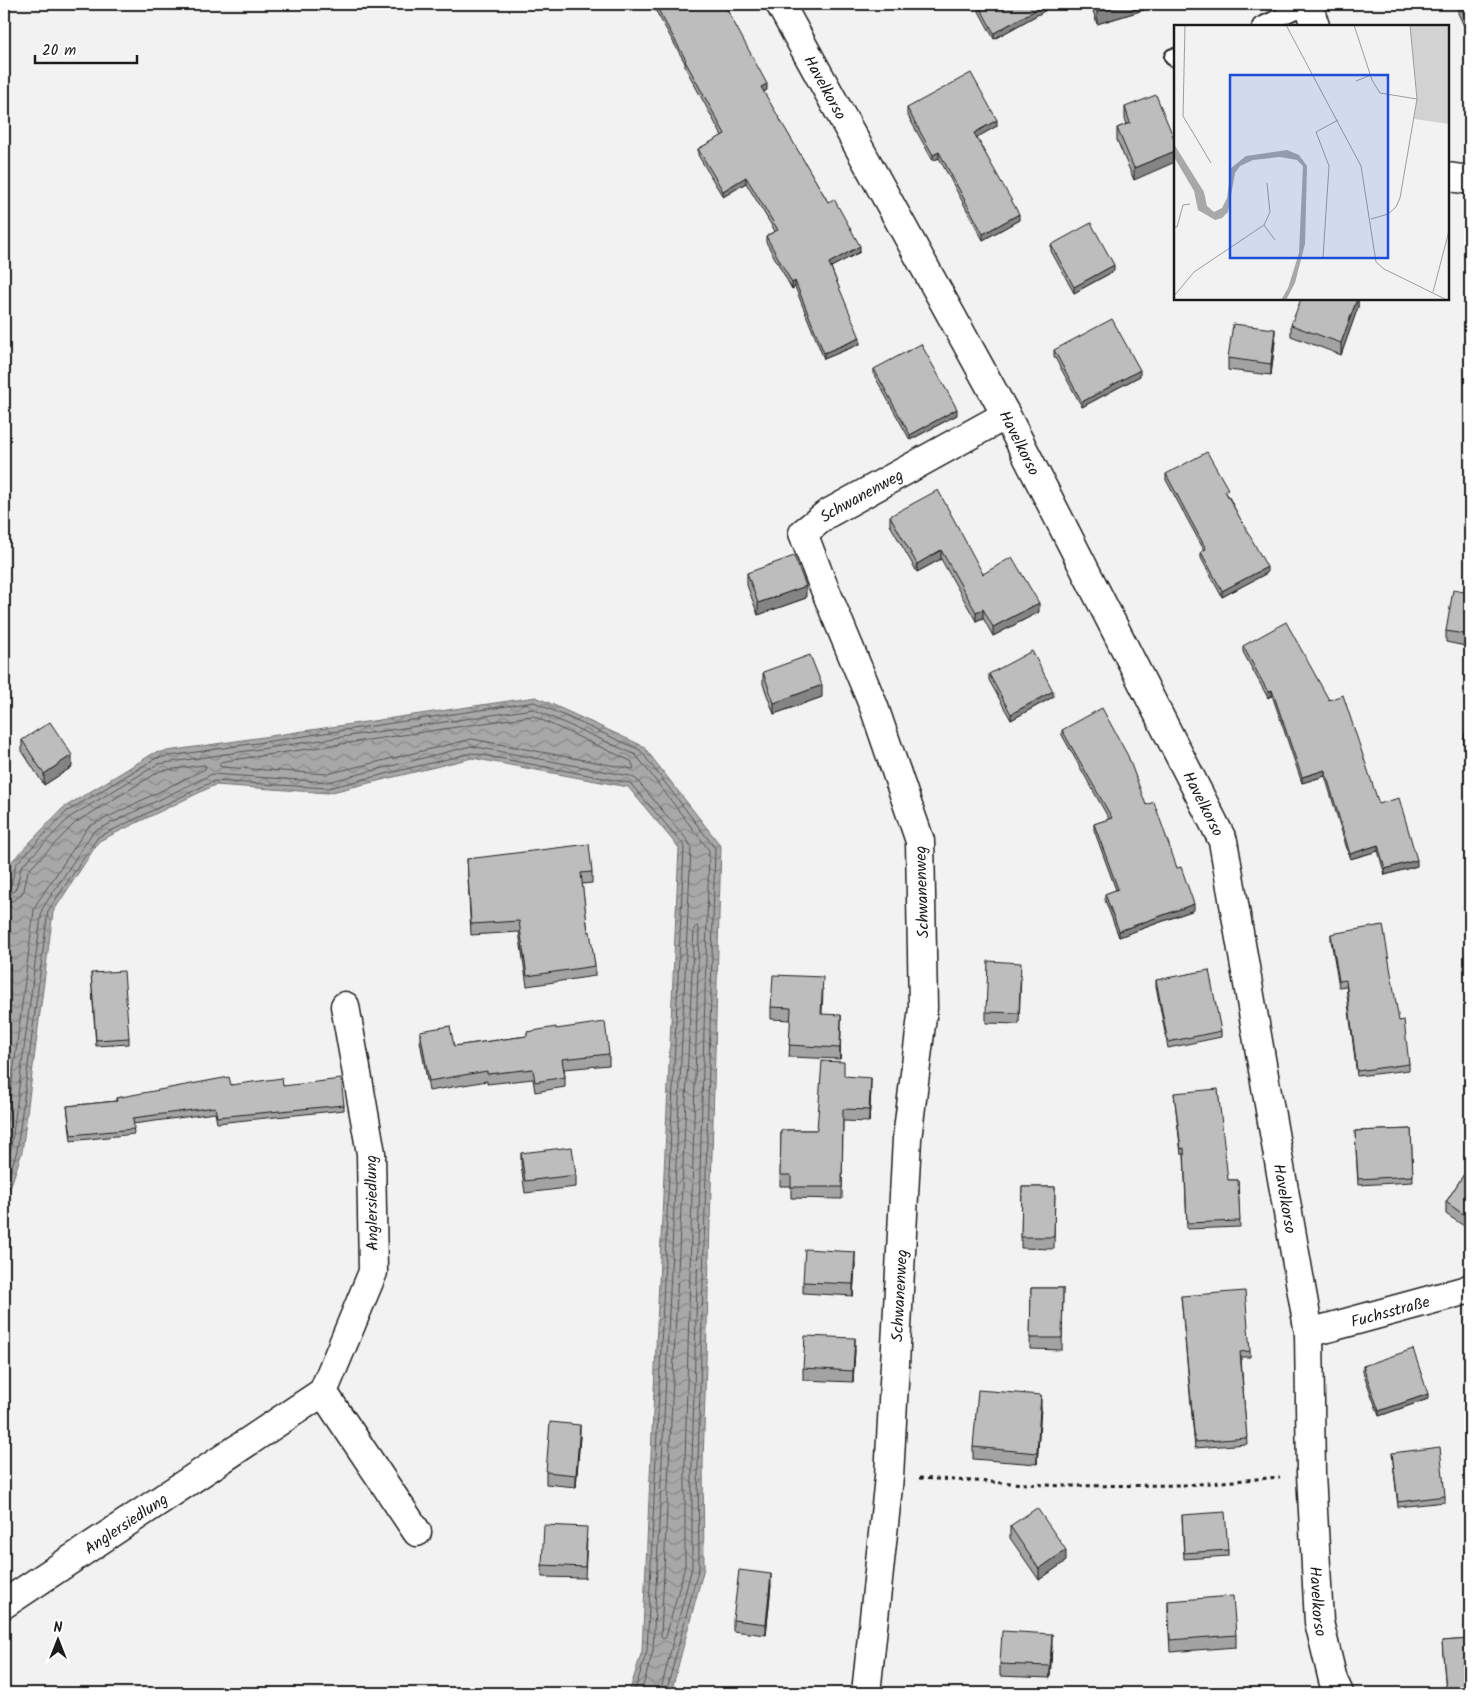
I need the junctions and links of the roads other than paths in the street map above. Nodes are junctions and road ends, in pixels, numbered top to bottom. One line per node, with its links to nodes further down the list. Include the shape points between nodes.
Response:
1 (780, 4): 7 (street, Havelkorso)
2 (1308, 4): 3 (lane); 4 (street)
3 (1262, 25)
4 (1315, 25)
5 (1449, 177): 6 (street)
6 (1470, 180)
7 (1006, 415): 10 (street, Havelkorso, via 1223,841); 14 (street, Schwanenweg, via 828,514 803,532 874,707 920,841 923,1008 907,1139 889,1477)
8 (345, 1006): 11 (street, Anglersiedlung, via 371,1153 373,1272)
9 (1470, 1288): 10 (street, Fuchsstraße)
10 (1309, 1333): 15 (street, Havelkorso, via 1311,1474 1319,1622)
11 (323, 1392): 12 (street); 13 (street, Anglersiedlung)
12 (417, 1532)
13 (4, 1604)
14 (866, 1693)
15 (1339, 1693)

